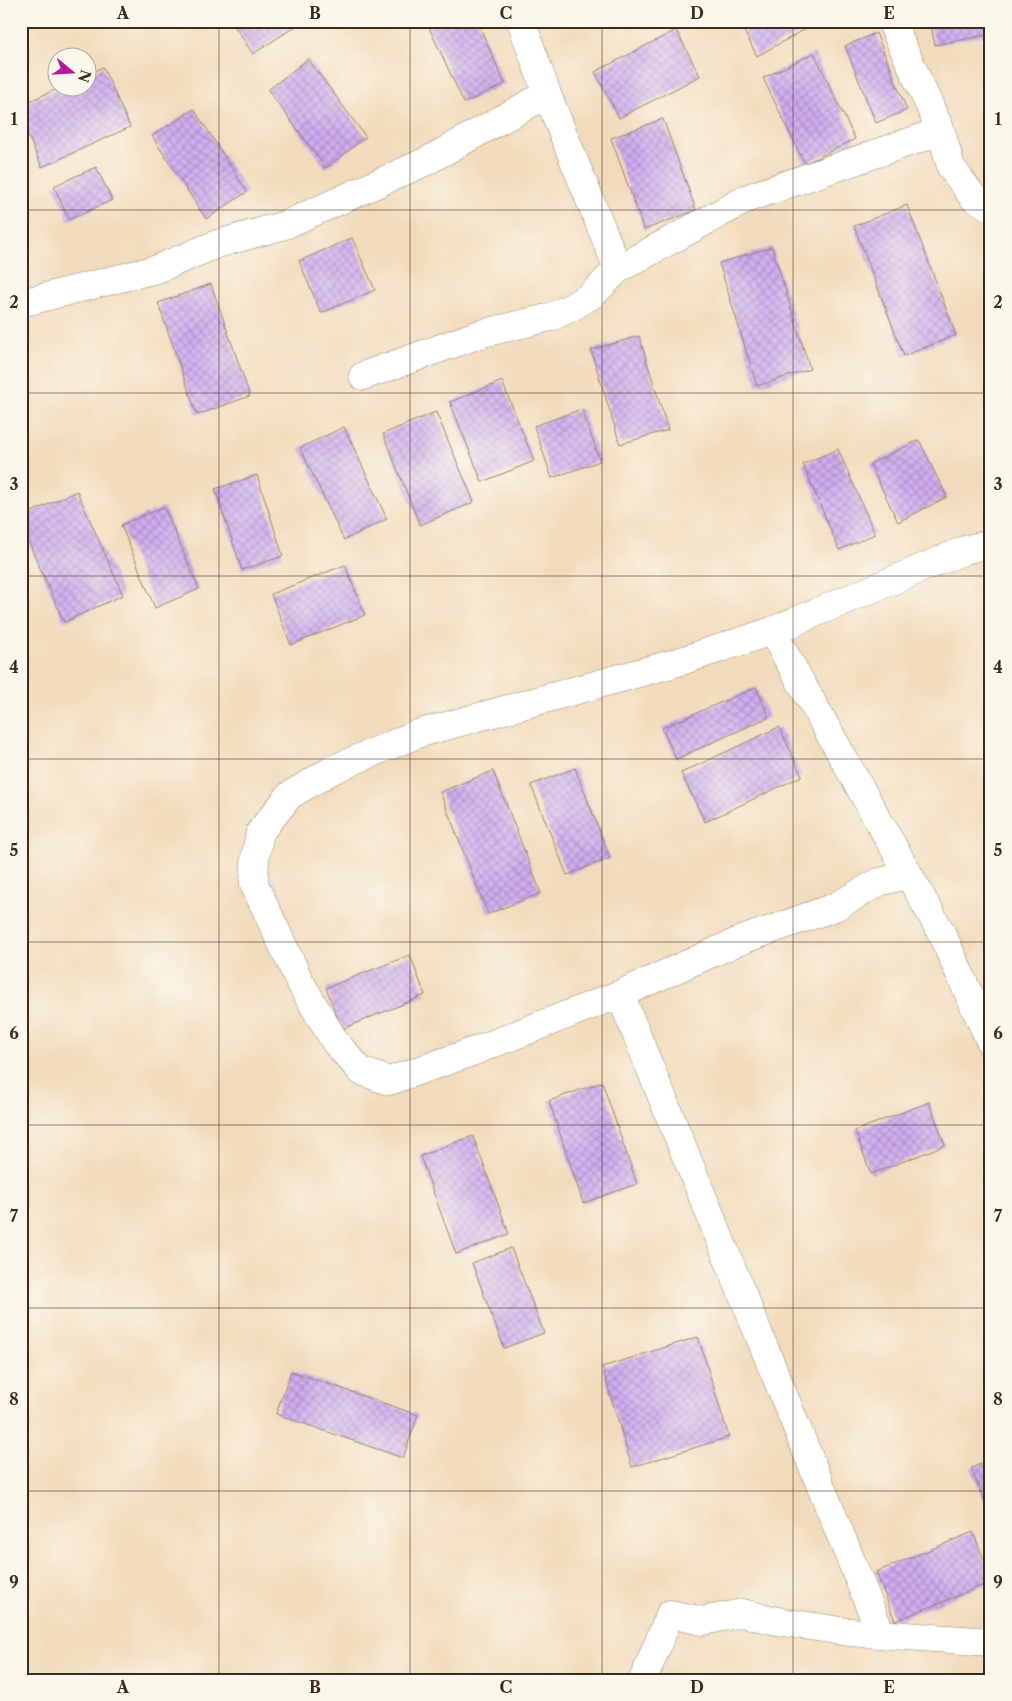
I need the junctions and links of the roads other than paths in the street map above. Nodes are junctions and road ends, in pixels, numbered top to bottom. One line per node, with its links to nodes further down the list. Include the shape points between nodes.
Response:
1 (521, 21): 3 (street)
2 (892, 21): 4 (street)
3 (547, 94): 6 (street); 7 (street, via 427,161 285,225 216,244 157,269)
4 (941, 131): 5 (street, via 951,167 973,197); 6 (street, via 748,198)
5 (991, 208)
6 (618, 269): 8 (street, via 593,294 551,317 480,334)
7 (21, 303)
8 (363, 376)
9 (991, 543): 10 (street, via 965,550)
10 (772, 631): 11 (street); 12 (street, via 675,663 417,734 334,769 290,795 260,832 254,858 254,884 300,982 335,1042 361,1071 389,1080 472,1052)
11 (908, 875): 12 (street, via 879,882 835,907 739,940); 13 (street, via 941,932)
12 (620, 994): 14 (street)
13 (991, 1043)
14 (881, 1634): 15 (street); 16 (street, via 782,1622 742,1613 703,1621 670,1614)
15 (991, 1642)
16 (643, 1680)

